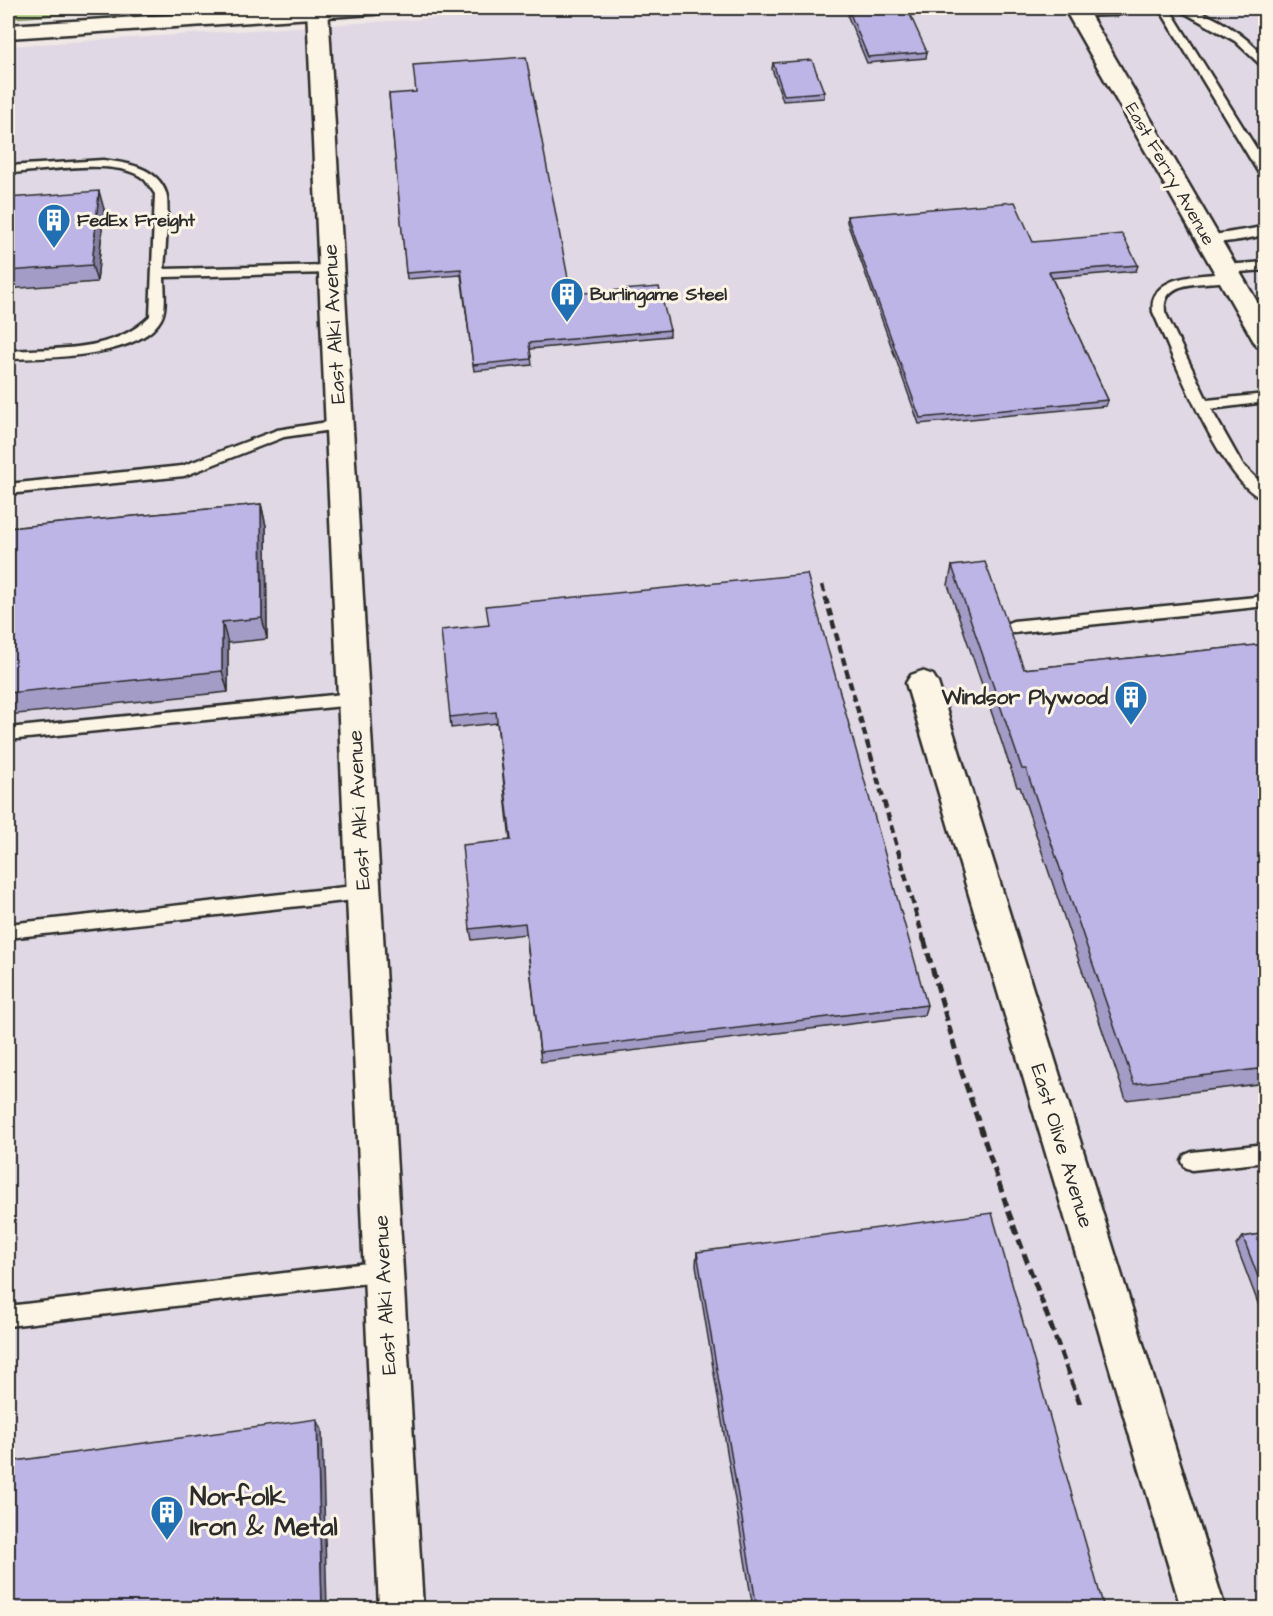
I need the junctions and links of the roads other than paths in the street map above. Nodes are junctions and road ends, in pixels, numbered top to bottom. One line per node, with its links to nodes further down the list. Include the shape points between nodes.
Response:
1 (373, 8): 5 (street)
2 (1138, 8): 6 (lane, via 1116,12)
3 (1164, 8): 10 (lane)
4 (1181, 8): 8 (lane, via 1231,32)
5 (317, 9): 7 (street); 14 (street, East Alki Avenue)
6 (1077, 10): 12 (street, East Ferry Avenue)
7 (8, 32)
8 (1266, 67)
9 (8, 170): 15 (lane, via 103,164 126,166 148,176 161,194)
10 (1266, 175)
11 (1266, 230): 12 (lane)
12 (1208, 239): 16 (street, East Ferry Avenue)
13 (1266, 266): 16 (lane)
14 (331, 269): 15 (lane); 21 (street, East Alki Avenue)
15 (158, 273): 18 (lane, via 156,317 139,334 105,346)
16 (1227, 273): 17 (street, East Ferry Avenue); 20 (lane, via 1168,288 1158,301 1159,312)
17 (1266, 340)
18 (8, 355)
19 (1266, 398): 20 (lane)
20 (1203, 405): 23 (lane, via 1238,469)
21 (340, 425): 22 (lane, via 282,433 184,471); 27 (street, East Alki Avenue)
22 (8, 489)
23 (1266, 495)
24 (1266, 601): 25 (lane)
25 (1013, 627)
26 (922, 683): 36 (street, East Olive Avenue)
27 (353, 699): 28 (lane); 29 (street, East Alki Avenue)
28 (8, 734)
29 (363, 892): 30 (lane); 33 (street, East Alki Avenue)
30 (8, 931)
31 (1266, 1153): 32 (lane)
32 (1192, 1161)
33 (384, 1271): 34 (lane); 35 (street, East Alki Avenue)
34 (8, 1316)
35 (401, 1608)
36 (1203, 1608)

